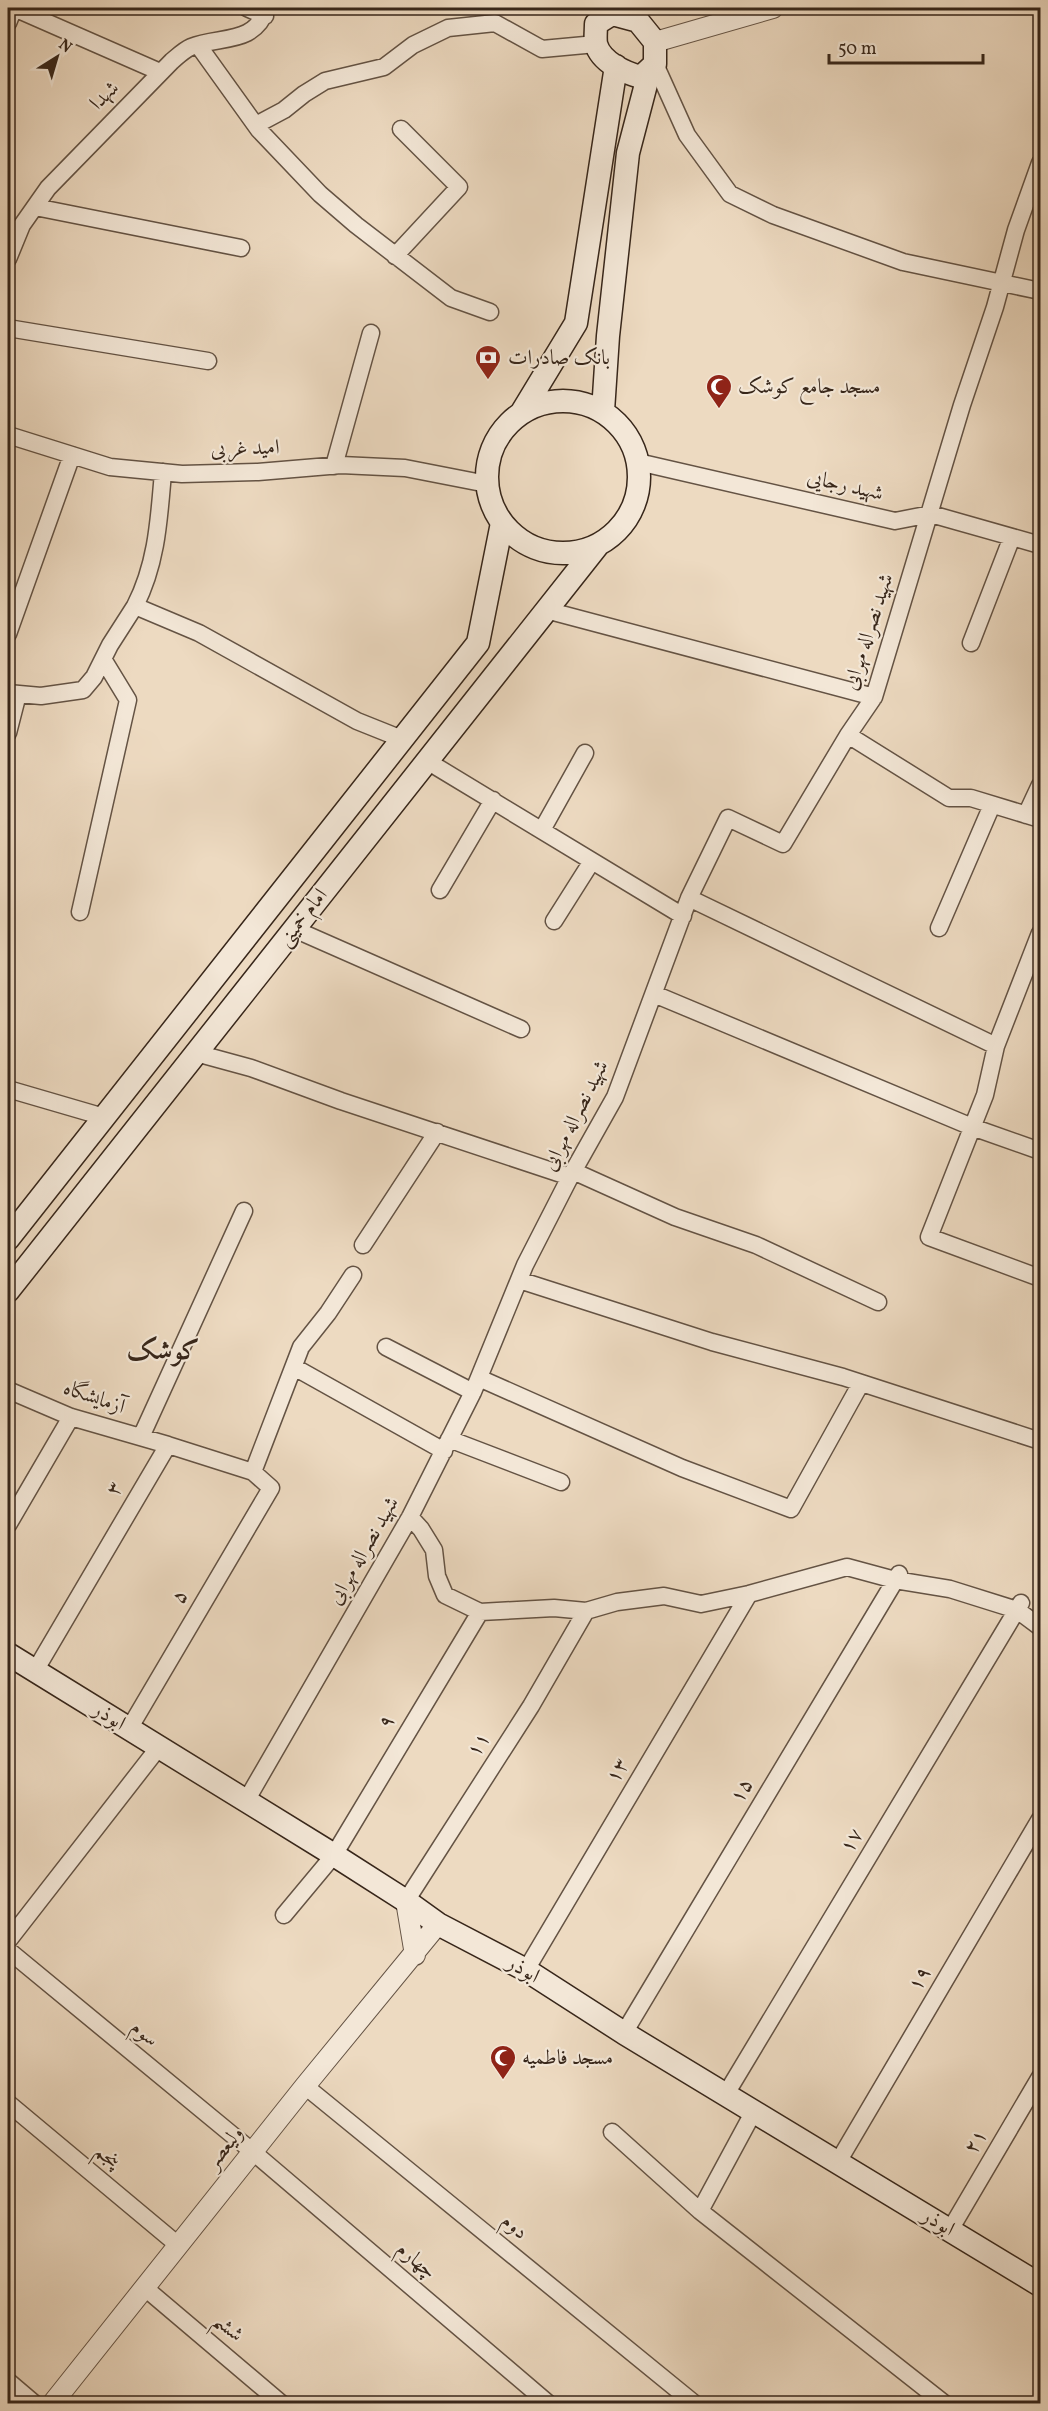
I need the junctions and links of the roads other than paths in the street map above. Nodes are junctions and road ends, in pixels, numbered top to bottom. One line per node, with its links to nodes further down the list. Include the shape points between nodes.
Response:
1 (14, 8): 6 (street); 11 (street)
2 (247, 8): 5 (street)
3 (773, 8): 9 (street)
4 (608, 11): 8 (main road, via 596,24); 9 (main road, via 638,21)
5 (266, 12): 7 (street, شهدا, via 243,37)
6 (8, 23)
7 (198, 45): 11 (street, شهدا, via 190,47); 12 (street)
8 (596, 45): 10 (main road); 12 (street, via 542,49 495,23 448,28 413,45 384,67 325,81)
9 (653, 59): 10 (main road, via 641,77); 20 (street, via 687,135 730,194 773,215 903,262); 26 (main road, via 628,153)
10 (616, 66): 27 (main road, via 576,323)
11 (160, 72): 15 (street, شهدا)
12 (256, 125): 18 (street, via 320,194)
13 (401, 129): 18 (street, via 459,187)
14 (1041, 163): 20 (street, شهید نصراله مهرابی)
15 (34, 207): 16 (street, شهدا); 17 (street)
16 (14, 225): 19 (street, شهدا)
17 (241, 248)
18 (395, 256): 22 (street, via 451,298)
19 (8, 259)
20 (1002, 282): 21 (street); 34 (street, شهید نصراله مهرابی)
21 (1041, 291)
22 (490, 312)
23 (8, 328): 25 (street)
24 (371, 333): 31 (street)
25 (208, 361)
26 (603, 411): 27 (main road, via 562,400 541,403); 30 (main road, via 631,442)
27 (522, 412): 33 (main road, via 506,425 494,443)
28 (8, 435): 29 (street, امید غربی)
29 (72, 455): 32 (street, امید غربی, via 110,466); 41 (street)
30 (638, 462): 34 (street, شهید رجایی, via 895,521); 37 (main road, via 636,501 614,534)
31 (334, 466): 32 (street, امید غربی, via 258,472); 33 (street, امید غربی, via 405,468)
32 (163, 471): 39 (street, via 158,536)
33 (487, 484): 35 (main road)
34 (930, 514): 36 (street, شهید رجایی); 45 (street, شهید نصراله مهرابی)
35 (502, 523): 37 (main road, via 536,548 578,552); 48 (main road, امام خمینی, via 478,644)
36 (1012, 537): 38 (street, شهید رجایی); 42 (street)
37 (597, 545): 40 (main road, امام خمینی)
38 (1041, 545)
39 (135, 606): 43 (street); 48 (street, via 200,633 357,721)
40 (546, 610): 45 (street); 50 (main road, امام خمینی)
41 (8, 634)
42 (971, 643)
43 (103, 659): 44 (street, via 83,690 41,696); 59 (street, via 128,700)
44 (13, 693): 46 (street)
45 (874, 697): 47 (street, شهید نصراله مهرابی)
46 (8, 733)
47 (848, 735): 53 (street, via 949,798 971,798); 58 (street, شهید نصراله مهرابی, via 783,844 728,818)
48 (402, 739): 70 (main road, امام خمینی)
49 (585, 753): 55 (street)
50 (427, 761): 52 (street); 63 (main road, امام خمینی)
51 (1041, 785): 54 (street)
52 (493, 800): 55 (street); 57 (street)
53 (992, 805): 54 (street); 62 (street)
54 (1034, 817)
55 (542, 830): 56 (street)
56 (592, 861): 60 (street); 61 (street)
57 (440, 890)
58 (689, 898): 60 (street, شهید نصراله مهرابی); 67 (street)
59 (80, 912)
60 (683, 916): 65 (street, شهید نصراله مهرابی)
61 (554, 921)
62 (939, 928)
63 (294, 929): 66 (street); 68 (main road, امام خمینی)
64 (1041, 933): 67 (street)
65 (654, 994): 71 (street); 74 (street, شهید نصراله مهرابی, via 615,1097)
66 (521, 1029)
67 (996, 1046): 71 (street, via 985,1095)
68 (196, 1053): 72 (street); 81 (main road, امام خمینی)
69 (8, 1089): 70 (street)
70 (104, 1117): 76 (main road, امام خمینی)
71 (972, 1127): 73 (street); 79 (street, via 929,1237)
72 (437, 1132): 74 (street); 77 (street)
73 (1041, 1151)
74 (571, 1174): 80 (street, شهید نصراله مهرابی); 82 (street, via 756,1245)
75 (244, 1211): 89 (street)
76 (8, 1239)
77 (363, 1245)
78 (353, 1275): 84 (street, via 302,1347)
79 (1041, 1278)
80 (519, 1280): 85 (street, via 712,1342); 86 (street, شهید نصراله مهرابی)
81 (8, 1291)
82 (878, 1302)
83 (386, 1347): 86 (street)
84 (294, 1367): 92 (street); 93 (street)
85 (861, 1383): 86 (street, via 791,1509); 90 (street)
86 (476, 1385): 92 (street, شهید نصراله مهرابی)
87 (8, 1390): 88 (street, آزمایشگاه)
88 (71, 1417): 89 (street, آزمایشگاه); 96 (street)
89 (141, 1437): 91 (street, آزمایشگاه)
90 (1041, 1441)
91 (168, 1445): 93 (street); 105 (street, ۳)
92 (446, 1445): 94 (street); 95 (street, شهید نصراله مهرابی)
93 (254, 1472): 106 (street, ۵, via 271,1488)
94 (561, 1482)
95 (410, 1517): 101 (street, via 434,1550 437,1576 445,1595); 108 (street, شهید نصراله مهرابی)
96 (8, 1525)
97 (897, 1577): 98 (street, via 846,1567); 99 (street); 118 (street, ۱۵)
98 (749, 1594): 100 (street, via 701,1604 664,1596); 117 (street, ۱۳)
99 (1019, 1607): 102 (street); 103 (street); 121 (street, ۱۷)
100 (586, 1611): 101 (street, via 554,1608); 111 (street, ۱۱, via 531,1706)
101 (480, 1612): 110 (street, ۹)
102 (1041, 1615)
103 (1041, 1627)
104 (8, 1654): 105 (main road, ابوذر)
105 (35, 1671): 106 (main road, ابوذر)
106 (129, 1729): 107 (main road, ابوذر)
107 (159, 1747): 108 (main road, ابوذر); 114 (street)
108 (246, 1801): 110 (main road, ابوذر)
109 (1041, 1819): 126 (street, ۱۹)
110 (333, 1855): 111 (main road, ابوذر); 112 (street, ۹)
111 (406, 1900): 113 (main road, ابوذر); 116 (street)
112 (284, 1915)
113 (438, 1924): 116 (street, ولیعصر); 117 (main road, ابوذر)
114 (8, 1941)
115 (8, 1950): 125 (street, سوم)
116 (415, 1955): 120 (street, ولیعصر)
117 (526, 1970): 118 (main road, ابوذر)
118 (624, 2032): 121 (main road, ابوذر)
119 (1041, 2077): 128 (street, ۲۱)
120 (305, 2086): 125 (street, ولیعصر); 137 (street, دوم)
121 (726, 2094): 123 (main road, ابوذر)
122 (8, 2103): 129 (street, پنجم)
123 (754, 2111): 126 (main road, ابوذر); 127 (street)
124 (612, 2132): 127 (street)
125 (253, 2152): 129 (street, ولیعصر); 136 (street, چهارم)
126 (838, 2162): 128 (main road, ابوذر)
127 (700, 2211): 138 (street)
128 (950, 2230): 130 (main road, ابوذر)
129 (178, 2245): 131 (street, ولیعصر)
130 (1041, 2285)
131 (145, 2288): 134 (street, ولیعصر); 135 (street, ششم)
132 (8, 2381): 133 (street)
133 (35, 2403)
134 (52, 2403)
135 (282, 2403)
136 (549, 2403)
137 (695, 2403)
138 (945, 2403)

